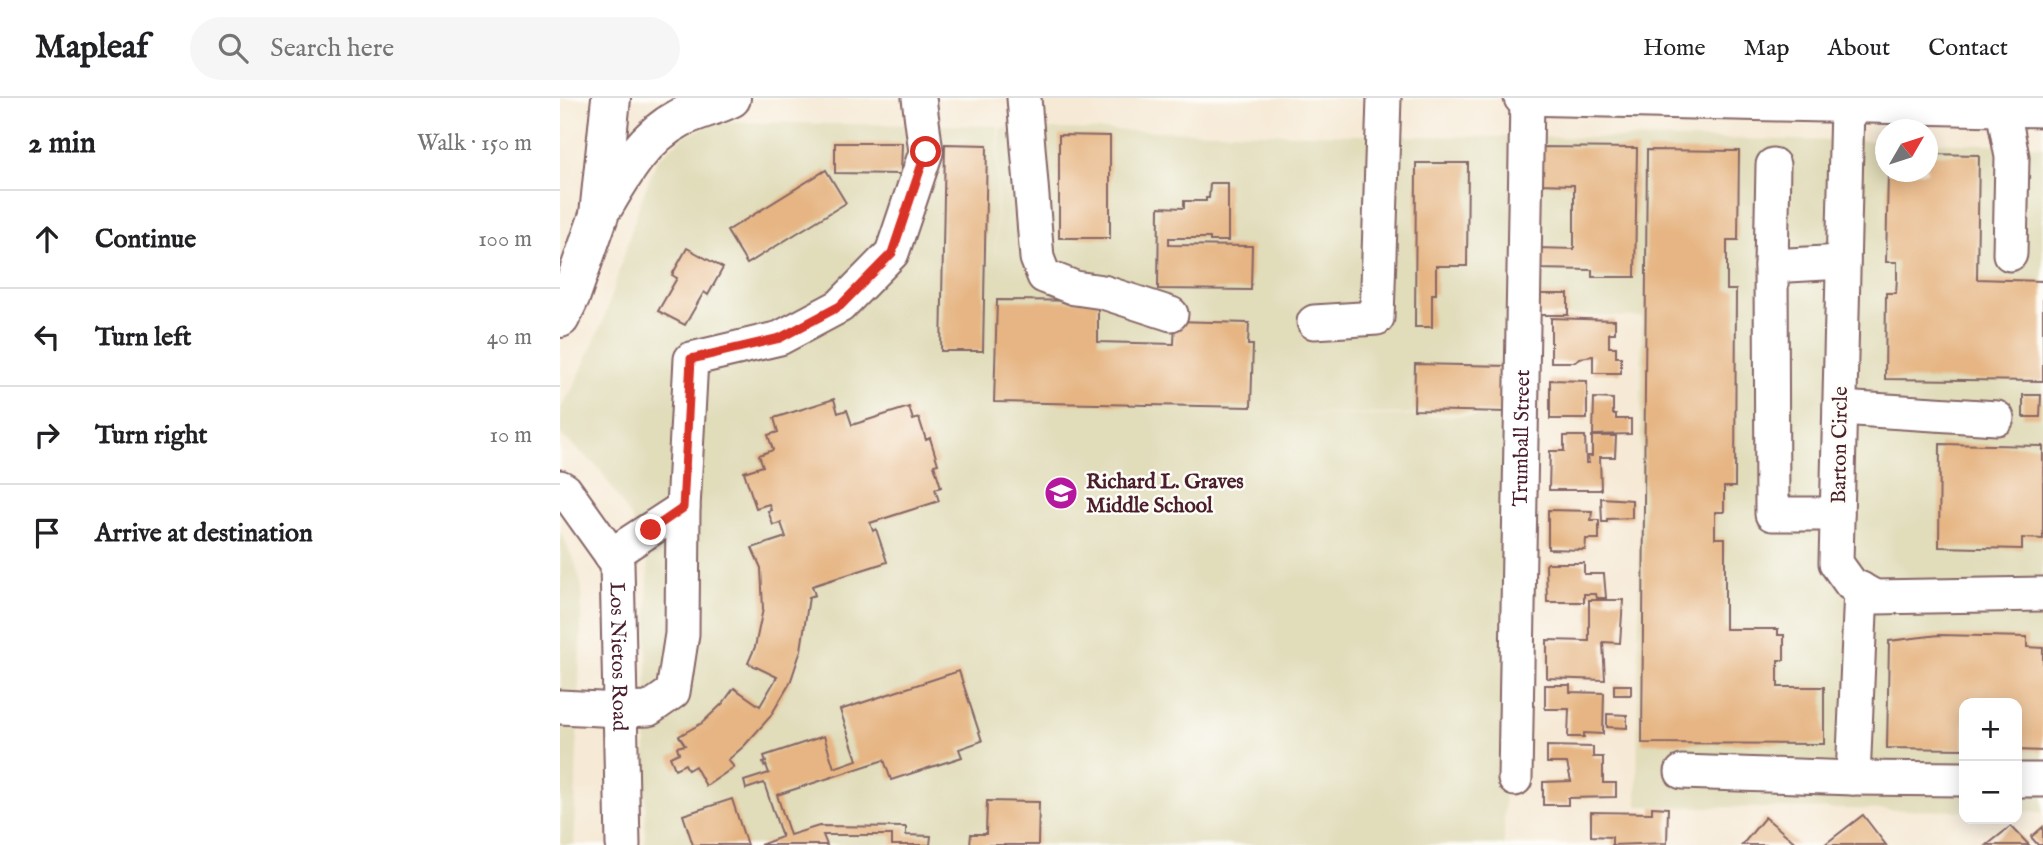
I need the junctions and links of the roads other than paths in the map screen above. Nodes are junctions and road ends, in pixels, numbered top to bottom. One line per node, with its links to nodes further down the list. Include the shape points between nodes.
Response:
1 (611, 98): 13 (main road)
2 (732, 98): 13 (main road, via 681,117 651,138 629,164)
3 (919, 98): 23 (street, via 926,152 892,253 840,306 780,338 691,359)
4 (1024, 98): 17 (street, via 1037,258 1045,276)
5 (1384, 98): 19 (street, via 1377,318)
6 (1521, 98): 7 (street)
7 (1527, 98): 8 (street); 32 (street, Trumball Street)
8 (1774, 101): 10 (street)
9 (2004, 104): 10 (street); 11 (street); 14 (street, via 2012,157)
10 (1847, 106): 15 (street, Barton Circle)
11 (2043, 110)
12 (1773, 165): 16 (street)
13 (599, 215): 18 (main road)
14 (2011, 254)
15 (1843, 262): 16 (street); 20 (street, Barton Circle)
16 (1771, 267): 24 (street, via 1772,514)
17 (1171, 314)
18 (560, 318)
19 (1314, 322)
20 (1840, 408): 21 (street); 24 (street, Barton Circle)
21 (1997, 418)
22 (560, 487): 25 (street, Los Nietos Road)
23 (683, 508): 25 (street); 29 (street, via 682,634 673,692 649,709)
24 (1837, 514): 26 (street, Barton Circle, via 1836,563)
25 (611, 555): 29 (street, Los Nietos Road, via 617,563)
26 (1861, 590): 27 (street, via 1875,597); 31 (street)
27 (2043, 594)
28 (560, 707): 29 (street)
29 (620, 710): 36 (street, Los Nietos Road)
30 (1682, 772): 31 (street)
31 (1853, 778): 33 (street)
32 (1515, 779)
33 (1959, 779)
34 (2022, 780): 35 (street)
35 (2043, 780)
36 (623, 845)

